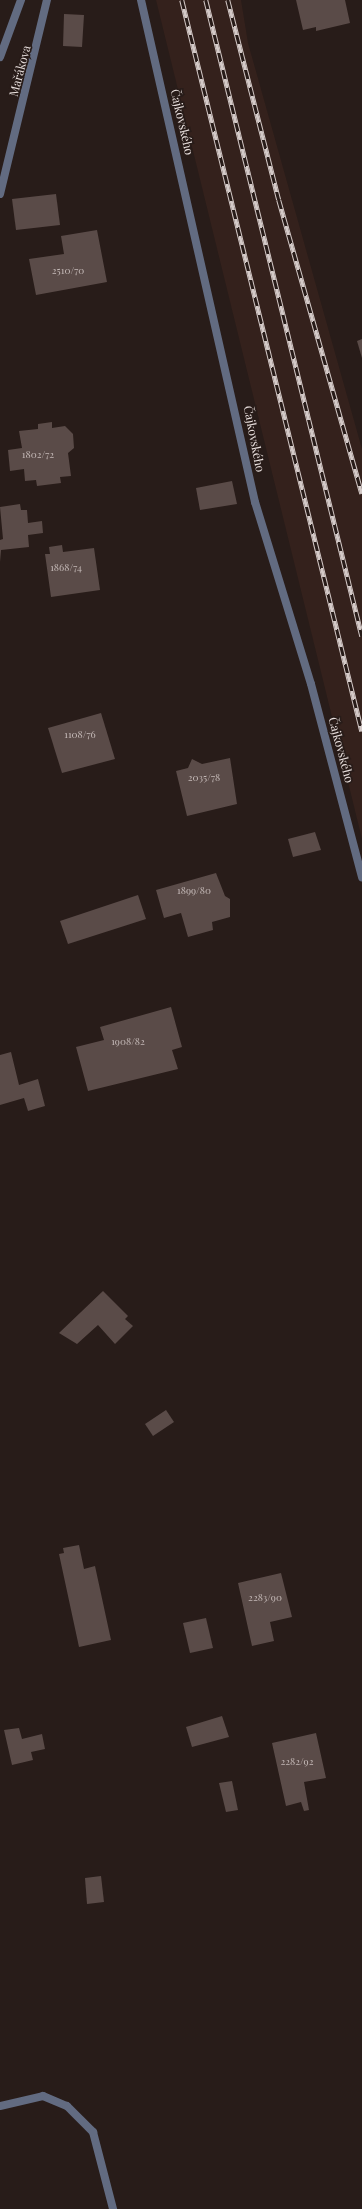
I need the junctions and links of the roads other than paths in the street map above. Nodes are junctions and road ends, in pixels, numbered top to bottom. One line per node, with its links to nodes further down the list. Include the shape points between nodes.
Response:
1 (21, 0): 4 (street)
2 (47, 0): 5 (street, Mařákova)
3 (141, 0): 6 (street, Čajkovského, via 255,502 311,684)
4 (0, 57)
5 (0, 194)
6 (362, 877)
7 (0, 2106): 8 (street, via 43,2096 67,2106 93,2132)
8 (113, 2209)

